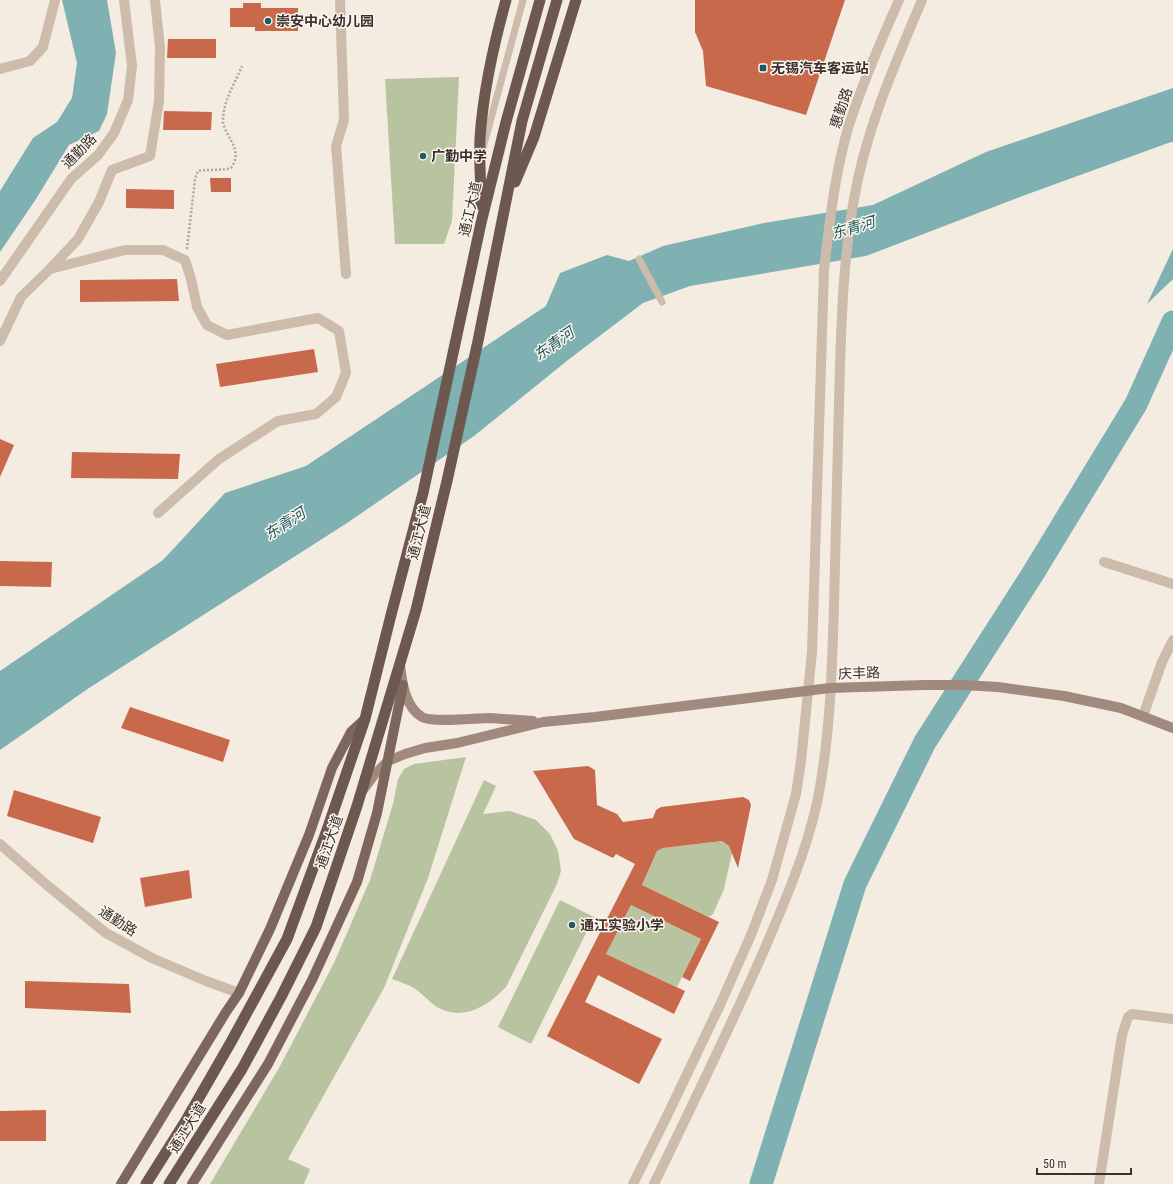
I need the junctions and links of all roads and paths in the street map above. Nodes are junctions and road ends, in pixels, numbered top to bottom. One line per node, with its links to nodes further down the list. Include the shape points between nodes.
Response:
1 (55, 0): 13 (street, via 43,47 30,61)
2 (124, 0): 21 (street, 通勤路, via 132,66 128,100 114,133 98,155 71,179)
3 (155, 0): 19 (street, via 160,48 159,101 150,156 112,170 99,202 78,239)
4 (340, 0): 20 (street, via 344,120 336,146)
5 (506, 0): 14 (highway, via 485,96 480,138)
6 (540, 0): 16 (highway, 通江大道)
7 (557, 0): 15 (highway, via 522,121)
8 (576, 0): 15 (highway, via 534,137)
9 (899, 0): 31 (street, 惠勤路, via 849,126 832,205 824,269 812,644)
10 (922, 0): 30 (street, via 899,53 869,135 854,197 845,262 840,340)
11 (522, 1): 14 (lane)
12 (242, 66): 18 (path, via 225,102 223,124 236,149 235,162 231,168 222,171 198,171)
13 (0, 69)
14 (481, 156): 16 (highway)
15 (506, 201): 28 (highway, 通江大道, via 448,481)
16 (481, 223): 33 (highway, 通江大道, via 423,493)
17 (639, 259): 22 (lane)
18 (185, 260): 19 (street, via 163,250 125,250); 24 (street, via 196,307 207,324 227,335 318,318 339,331 346,373 336,398 316,414 278,421 219,459)
19 (50, 269): 23 (street, via 21,297)
20 (346, 274)
21 (0, 281)
22 (662, 302)
23 (0, 341)
24 (158, 513)
25 (1104, 562): 26 (street)
26 (1173, 584)
27 (1173, 640): 32 (street, via 1162,662)
28 (400, 664): 29 (main road); 37 (highway, 通江大道)
29 (403, 685): 34 (main road, via 413,708 423,718 490,718); 36 (main road)
30 (830, 688): 31 (main road, 庆丰路); 32 (main road, 庆丰路, via 925,685 998,687 1064,696 1121,708); 46 (street, via 828,732 817,803 804,850 735,1017)
31 (808, 691): 34 (main road, 庆丰路); 45 (street, 惠勤路, via 796,794 772,880 720,1005)
32 (1143, 716): 35 (main road, 庆丰路)
33 (365, 719): 39 (main road, via 352,732 332,768 310,835 270,929); 42 (highway, 通江大道, via 328,830 287,939 185,1122)
34 (543, 722): 36 (main road, via 457,743 425,748)
35 (1173, 728)
36 (388, 761): 37 (main road); 44 (main road, via 377,813 357,882 312,980 268,1064)
37 (361, 793): 43 (highway, 通江大道, via 316,927 242,1069)
38 (0, 844): 39 (street, 通勤路, via 106,933 152,958)
39 (239, 993): 41 (main road)
40 (1173, 1019): 47 (street, via 1132,1014 1128,1017 1122,1035)
41 (121, 1184)
42 (146, 1184)
43 (169, 1184)
44 (192, 1184)
45 (633, 1184)
46 (654, 1184)
47 (1099, 1184)

